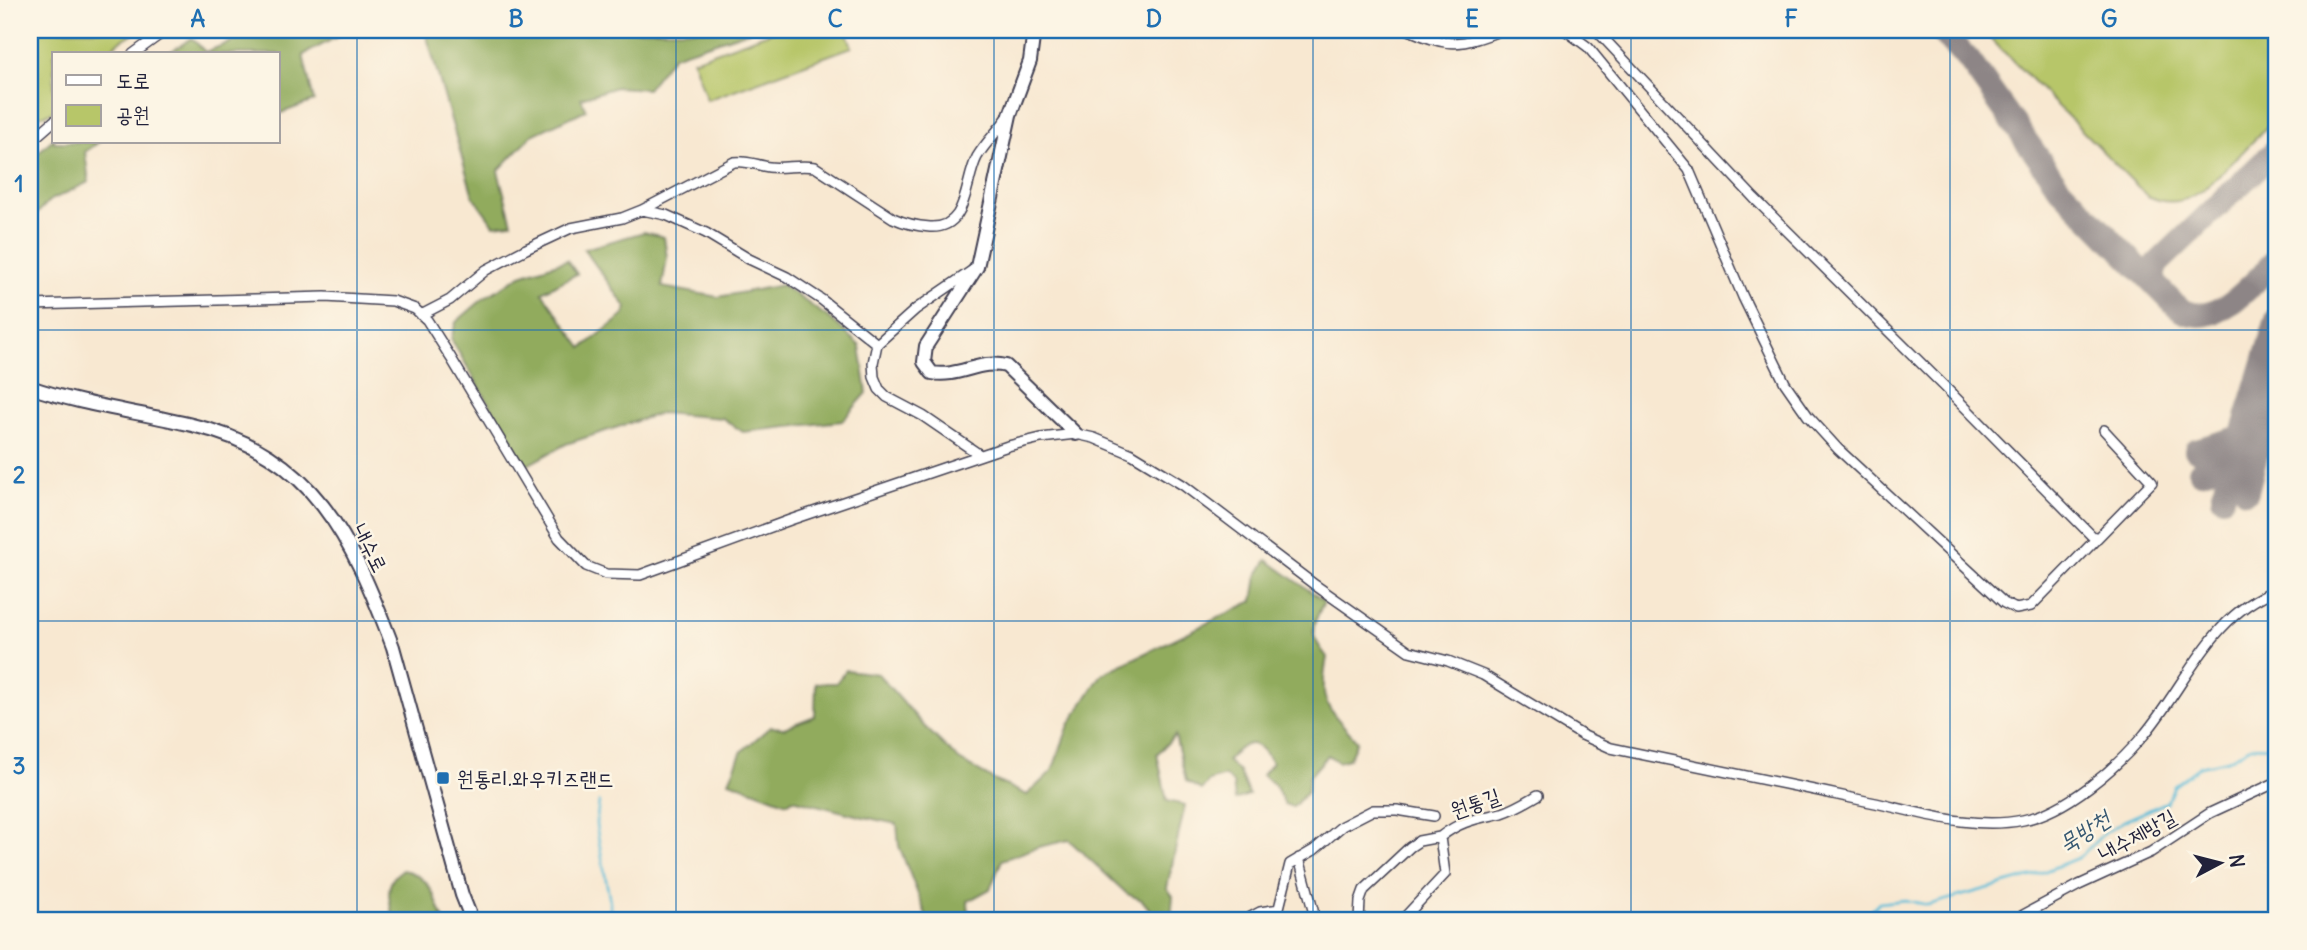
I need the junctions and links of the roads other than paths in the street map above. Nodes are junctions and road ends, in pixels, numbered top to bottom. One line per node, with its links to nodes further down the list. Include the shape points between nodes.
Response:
1 (166, 30): 7 (street)
2 (1034, 30): 8 (street, via 1030,61)
3 (1409, 30): 4 (street, via 1458,44)
4 (1502, 30)
5 (1565, 30): 20 (street, via 1588,47 1689,170 1786,383 1838,449 2004,603 2016,609 2031,606)
6 (1596, 30): 20 (street, via 1754,198)
7 (136, 52)
8 (1010, 115): 11 (street, via 977,158 961,208 946,225 907,225 815,167 771,168 743,161); 12 (street)
9 (52, 123): 10 (street)
10 (30, 142)
11 (642, 210): 14 (street, via 571,228 526,248 485,270 450,300); 15 (street, via 706,233 787,277)
12 (977, 267): 15 (street, via 916,309); 18 (street, via 926,346 924,362 932,373 944,375 993,363 1006,366)
13 (30, 305): 14 (street, via 325,297 393,301)
14 (421, 314): 19 (street, via 559,538 586,566 606,574 648,573)
15 (877, 344): 19 (street, via 873,363 879,389)
16 (30, 387): 28 (street, 내수로, via 246,441 279,461 316,496 345,540 393,647)
17 (2104, 430): 20 (street, via 2152,482)
18 (1076, 434): 19 (street, via 1041,438); 21 (street, via 1132,454 1183,485 1409,651 1483,675 1611,748 1946,818 2003,823 2026,820 2085,790 2128,754 2156,721 2216,632 2254,600)
19 (980, 455)
20 (2096, 540)
21 (2277, 590)
22 (2277, 782): 34 (street, 내수제방길, via 2210,813 2151,852)
23 (1538, 795): 25 (street, 원통길, via 1504,812 1461,822)
24 (1434, 816): 26 (street, via 1373,810)
25 (1440, 837): 32 (street, via 1410,847 1364,890); 33 (street, 원통길, via 1445,874)
26 (1299, 858): 27 (street, via 1287,870); 31 (street)
27 (1279, 909): 29 (street); 30 (street)
28 (471, 920)
29 (1245, 920)
30 (1276, 920)
31 (1313, 920)
32 (1359, 920)
33 (1402, 920)
34 (2014, 920)

